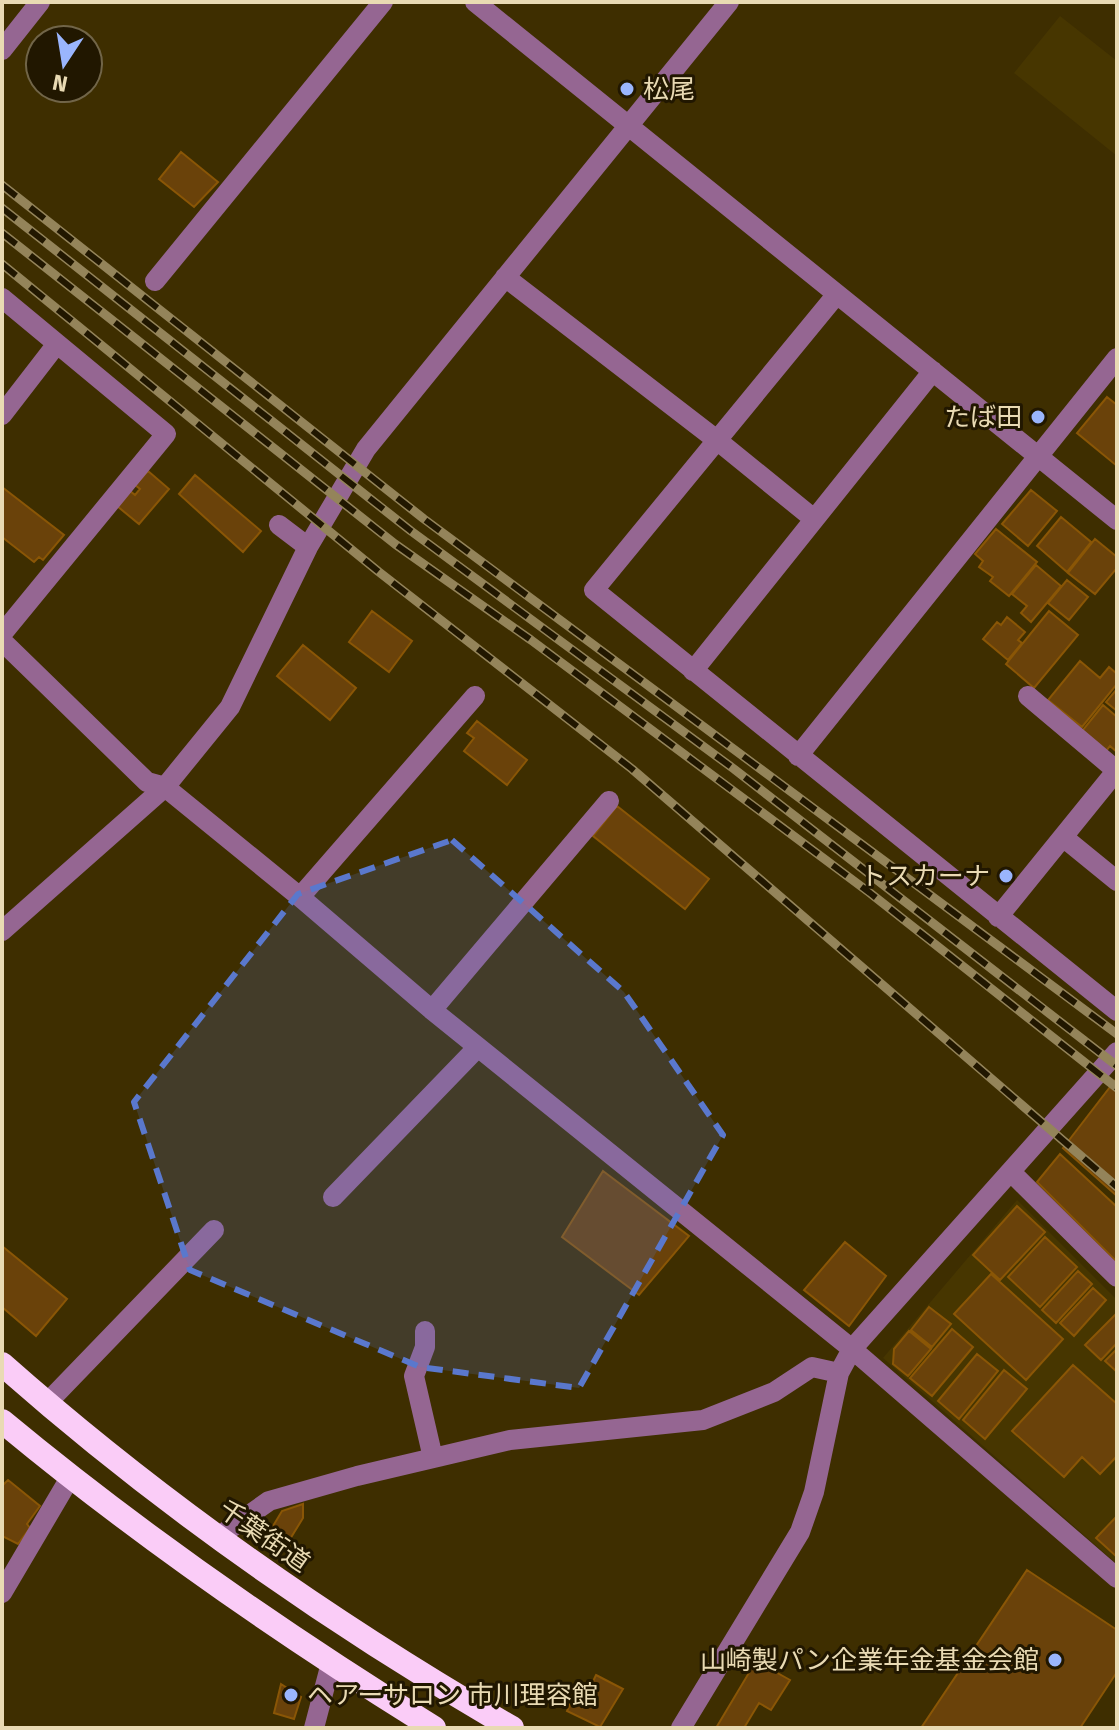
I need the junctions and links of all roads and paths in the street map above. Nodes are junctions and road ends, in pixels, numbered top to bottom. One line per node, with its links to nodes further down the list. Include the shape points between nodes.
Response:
1 (40, 2): 5 (street)
2 (383, 2): 8 (street)
3 (475, 2): 6 (street)
4 (729, 2): 6 (street)
5 (2, 50)
6 (628, 126): 7 (street); 9 (street)
7 (505, 277): 15 (street); 20 (street, via 366,449)
8 (155, 281)
9 (837, 294): 13 (street); 15 (street)
10 (2, 298): 11 (street)
11 (56, 345): 14 (street); 21 (street, via 166,434)
12 (1117, 358): 16 (street)
13 (933, 371): 16 (street); 17 (street)
14 (2, 415)
15 (718, 441): 17 (street); 23 (street, via 594,590)
16 (1036, 456): 18 (street); 26 (street)
17 (814, 519): 23 (street)
18 (1117, 520)
19 (279, 525): 20 (street)
20 (308, 547): 28 (street, via 230,707)
21 (2, 634)
22 (2, 641): 28 (street, via 147,782)
23 (693, 671): 26 (street)
24 (475, 696): 32 (street)
25 (1028, 696): 27 (street)
26 (798, 756): 33 (street)
27 (1117, 771): 30 (street)
28 (165, 787): 32 (street); 34 (street)
29 (609, 801): 35 (street)
30 (1063, 837): 31 (street); 33 (street)
31 (1117, 881)
32 (300, 897): 35 (street)
33 (998, 917): 36 (street)
34 (2, 931)
35 (432, 1010): 37 (street)
36 (1117, 1011)
37 (478, 1047): 40 (street); 44 (street)
38 (1117, 1052): 39 (street)
39 (1011, 1172): 42 (street); 44 (street)
40 (333, 1197)
41 (214, 1230): 47 (street)
42 (1117, 1277)
43 (425, 1331): 49 (street, via 414,1376)
44 (852, 1349): 46 (street); 52 (street)
45 (2, 1364): 47 (highway, 千葉街道)
46 (839, 1373): 49 (street, via 812,1367 774,1392 703,1420 510,1440); 58 (street, via 800,1532)
47 (47, 1403): 51 (highway, 千葉街道)
48 (2, 1421): 50 (highway)
49 (433, 1458): 51 (street, via 269,1501)
50 (71, 1476): 53 (street); 54 (highway, via 178,1559)
51 (218, 1537): 57 (highway, 千葉街道, via 390,1655)
52 (1117, 1578)
53 (2, 1593)
54 (331, 1663): 55 (street); 56 (highway)
55 (314, 1728)
56 (434, 1728)
57 (512, 1728)
58 (681, 1728)

